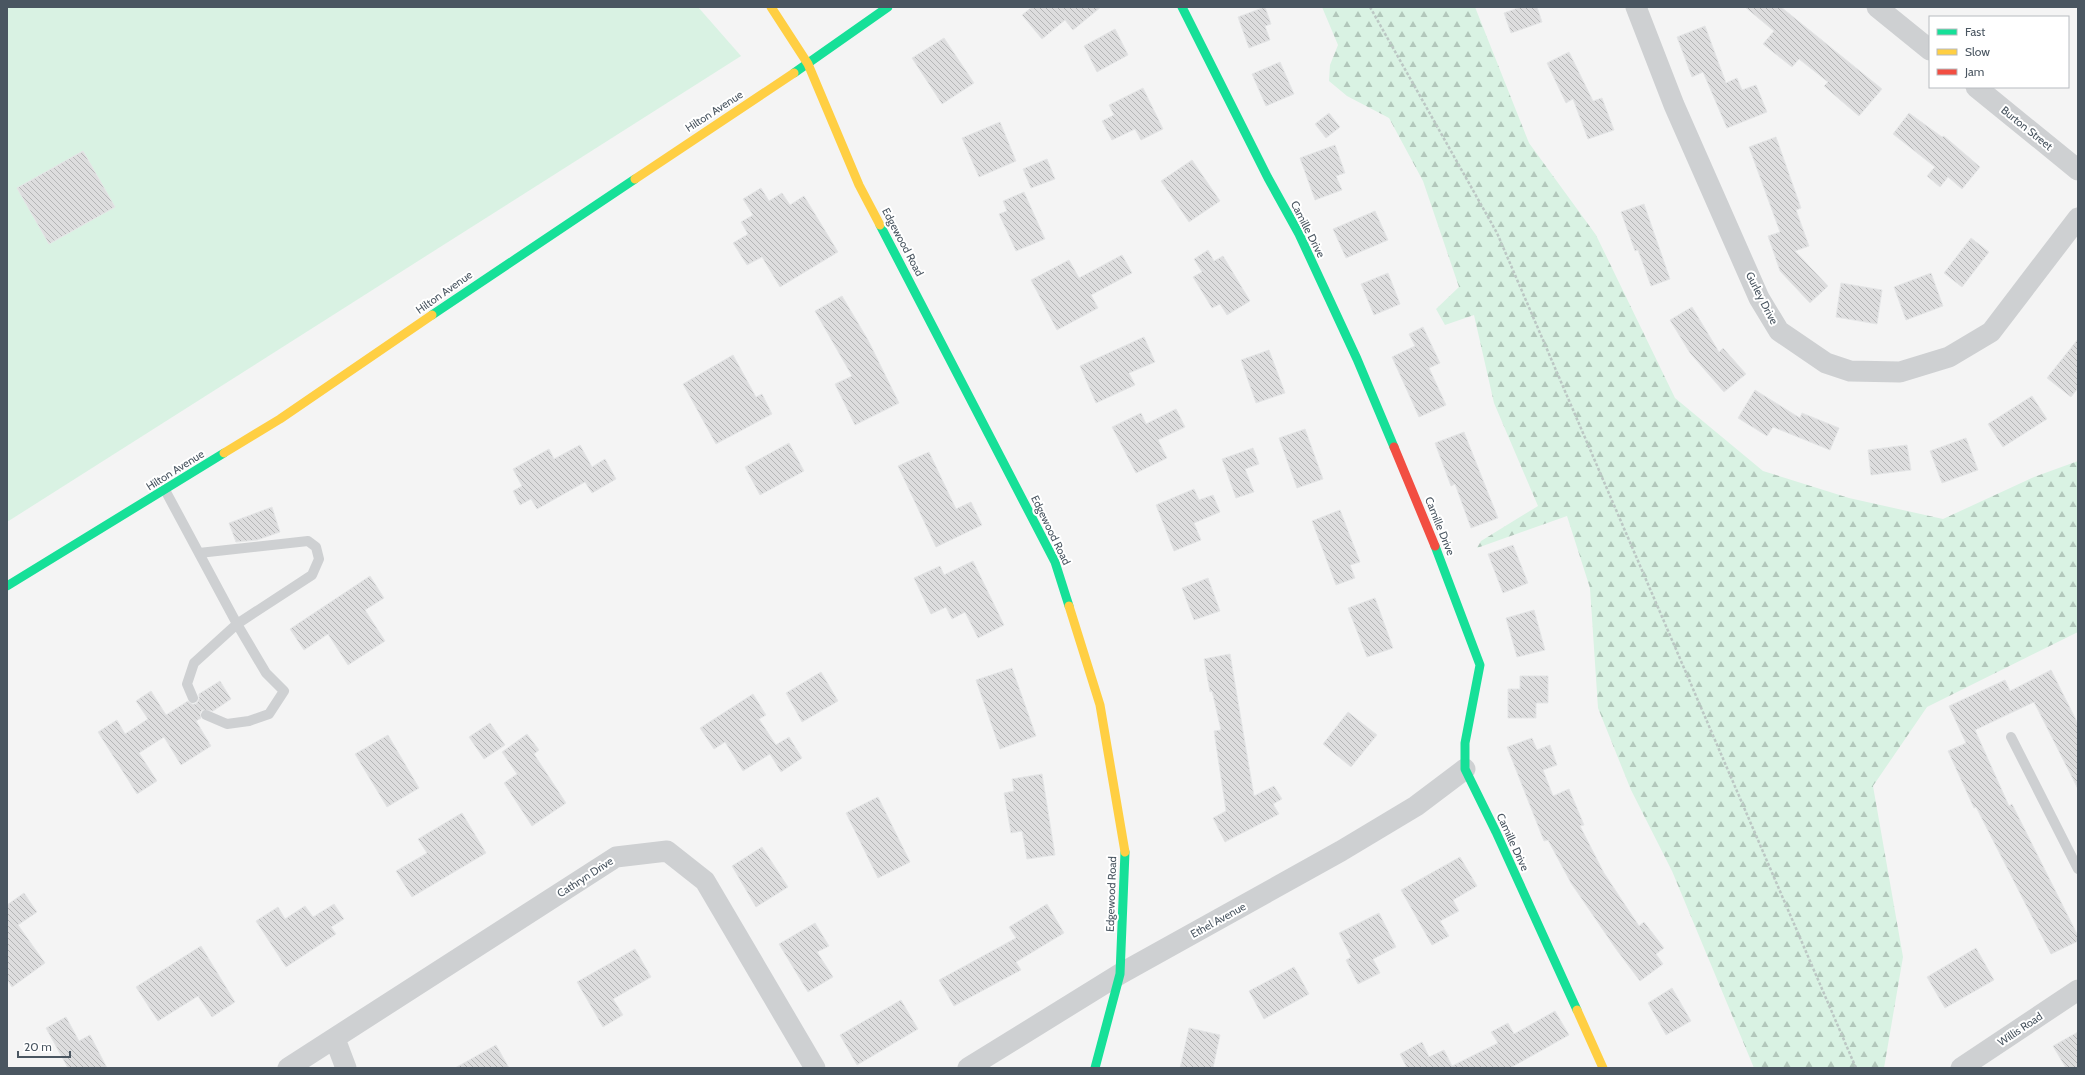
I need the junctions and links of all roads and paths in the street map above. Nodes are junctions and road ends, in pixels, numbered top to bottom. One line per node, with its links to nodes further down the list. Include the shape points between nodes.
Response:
1 (770, 7): 8 (street, Edgewood Road)
2 (888, 7): 8 (street, Hilton Avenue)
3 (1182, 7): 19 (street, Camille Drive, via 1298,234 1358,359 1466,625 1480,665 1465,743)
4 (1370, 7): 30 (path, via 1497,232)
5 (1636, 7): 11 (street, Gurley Drive, via 1674,106 1759,298 1779,332 1826,363 1850,371 1900,372 1949,357 1991,332)
6 (1877, 7): 7 (street)
7 (1929, 49)
8 (808, 64): 12 (street, Hilton Avenue, via 524,252 280,419); 21 (street, Edgewood Road, via 859,185 1055,562 1100,705 1126,855)
9 (1977, 88): 10 (street, Burton Street)
10 (2078, 170)
11 (2078, 218)
12 (165, 490): 13 (lane); 14 (street, Hilton Avenue)
13 (199, 553): 15 (lane); 15 (lane, via 308,541 316,548 319,559 312,575)
14 (7, 586)
15 (237, 624): 16 (lane, via 194,663 187,684); 17 (lane, via 266,673 284,691 269,714 249,721 227,724)
16 (193, 698)
17 (206, 715)
18 (2011, 737): 20 (lane)
19 (1465, 769): 21 (street, Ethel Avenue, via 1416,806); 29 (street, Camille Drive)
20 (2078, 869)
21 (1120, 974): 27 (street, Ethel Avenue); 28 (street, Edgewood Road)
22 (2078, 990): 31 (street, Willis Road)
23 (335, 1039): 24 (street, Cathryn Drive); 25 (street); 26 (street, Cathryn Drive, via 616,857 667,851 705,881)
24 (288, 1068)
25 (346, 1068)
26 (815, 1068)
27 (968, 1068)
28 (1095, 1068)
29 (1602, 1068)
30 (1856, 1068)
31 (1961, 1068)

